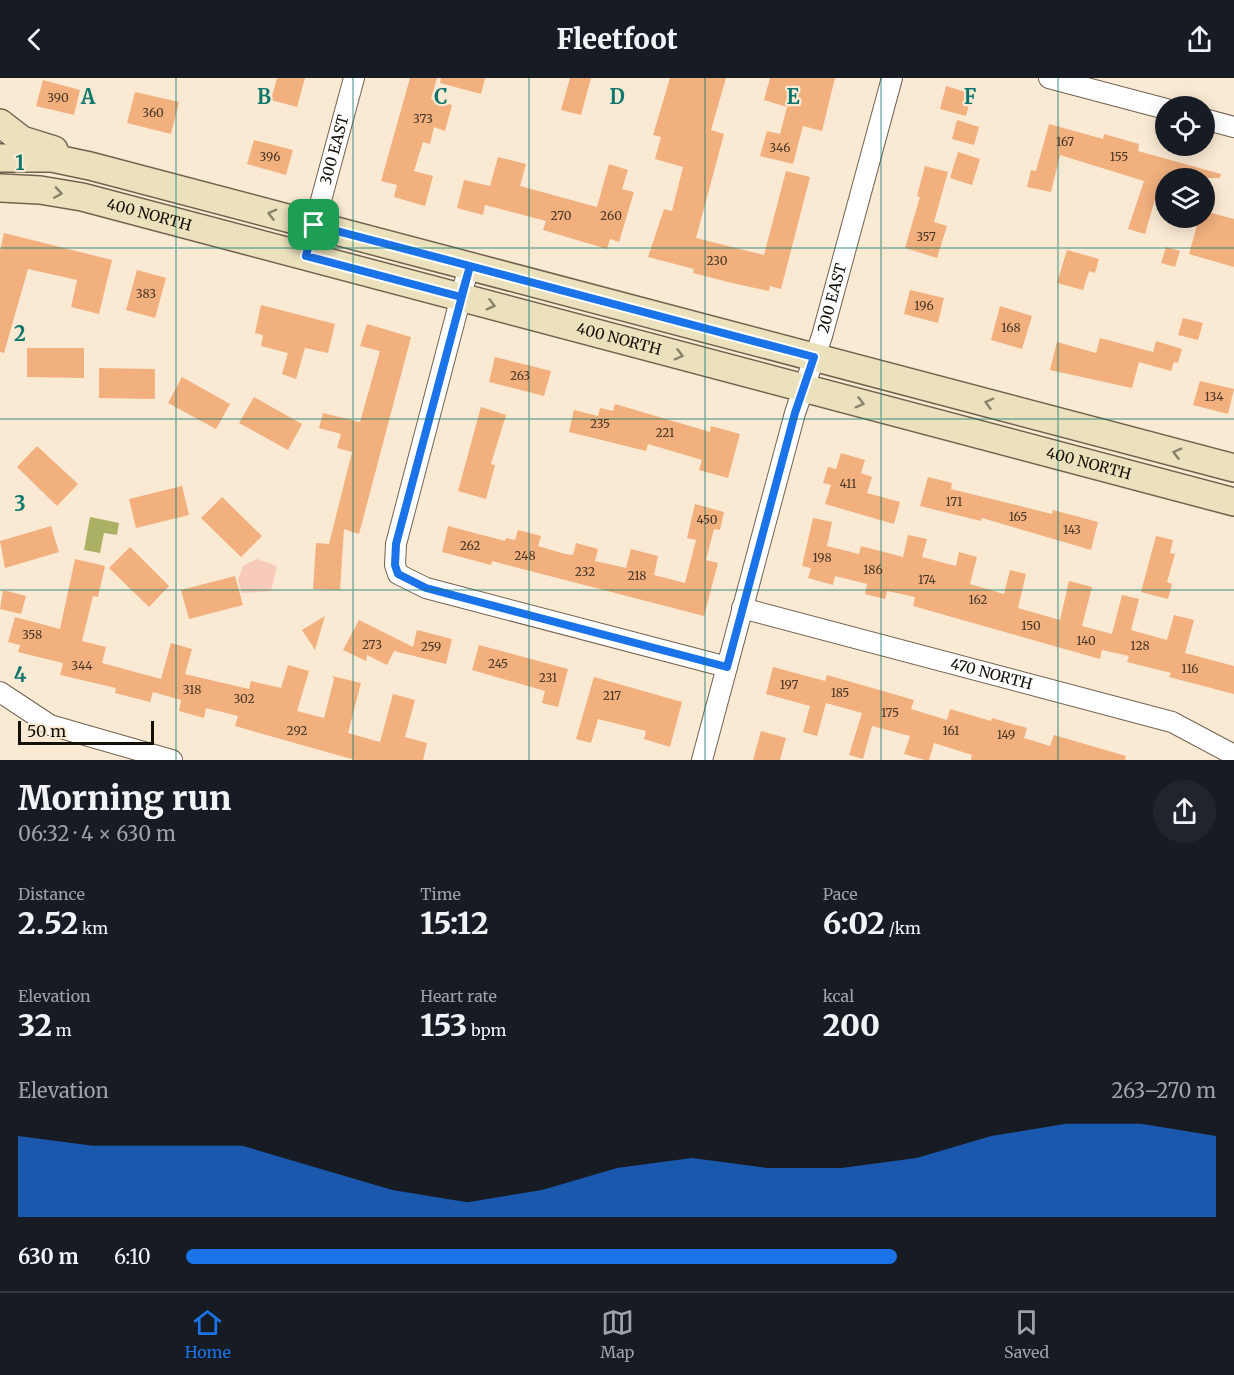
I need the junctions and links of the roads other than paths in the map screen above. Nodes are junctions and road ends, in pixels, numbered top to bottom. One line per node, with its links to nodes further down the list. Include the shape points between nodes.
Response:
1 (354, 78): 11 (street, 300 EAST)
2 (892, 78): 15 (street, 200 EAST)
3 (1049, 78): 4 (street)
4 (1155, 106)
5 (1215, 122): 7 (street)
6 (0, 123): 9 (main road, via 22,140)
7 (1234, 127)
8 (0, 158): 9 (main road, via 52,158)
9 (90, 166): 11 (main road, one-way to 9)
10 (0, 188): 12 (main road, 400 NORTH, one-way to 12, via 82,197)
11 (314, 225): 12 (street, 300 EAST); 13 (main road)
12 (306, 256): 14 (main road, 400 NORTH)
13 (470, 266): 14 (street); 15 (main road)
14 (461, 297): 16 (main road, 400 NORTH, one-way to 16); 20 (street, via 396,544 398,574 426,588)
15 (814, 357): 16 (street, 200 EAST); 17 (main road, one-way to 15)
16 (803, 388): 18 (main road, 400 NORTH, one-way to 18); 19 (street, 200 EAST)
17 (1234, 468)
18 (1234, 502)
19 (742, 608): 20 (street, 200 EAST); 22 (street, 470 NORTH, via 1172,722)
20 (727, 667): 24 (street, 200 EAST)
21 (0, 692): 23 (street, via 56,728)
22 (1234, 755)
23 (172, 760)
24 (702, 760)

